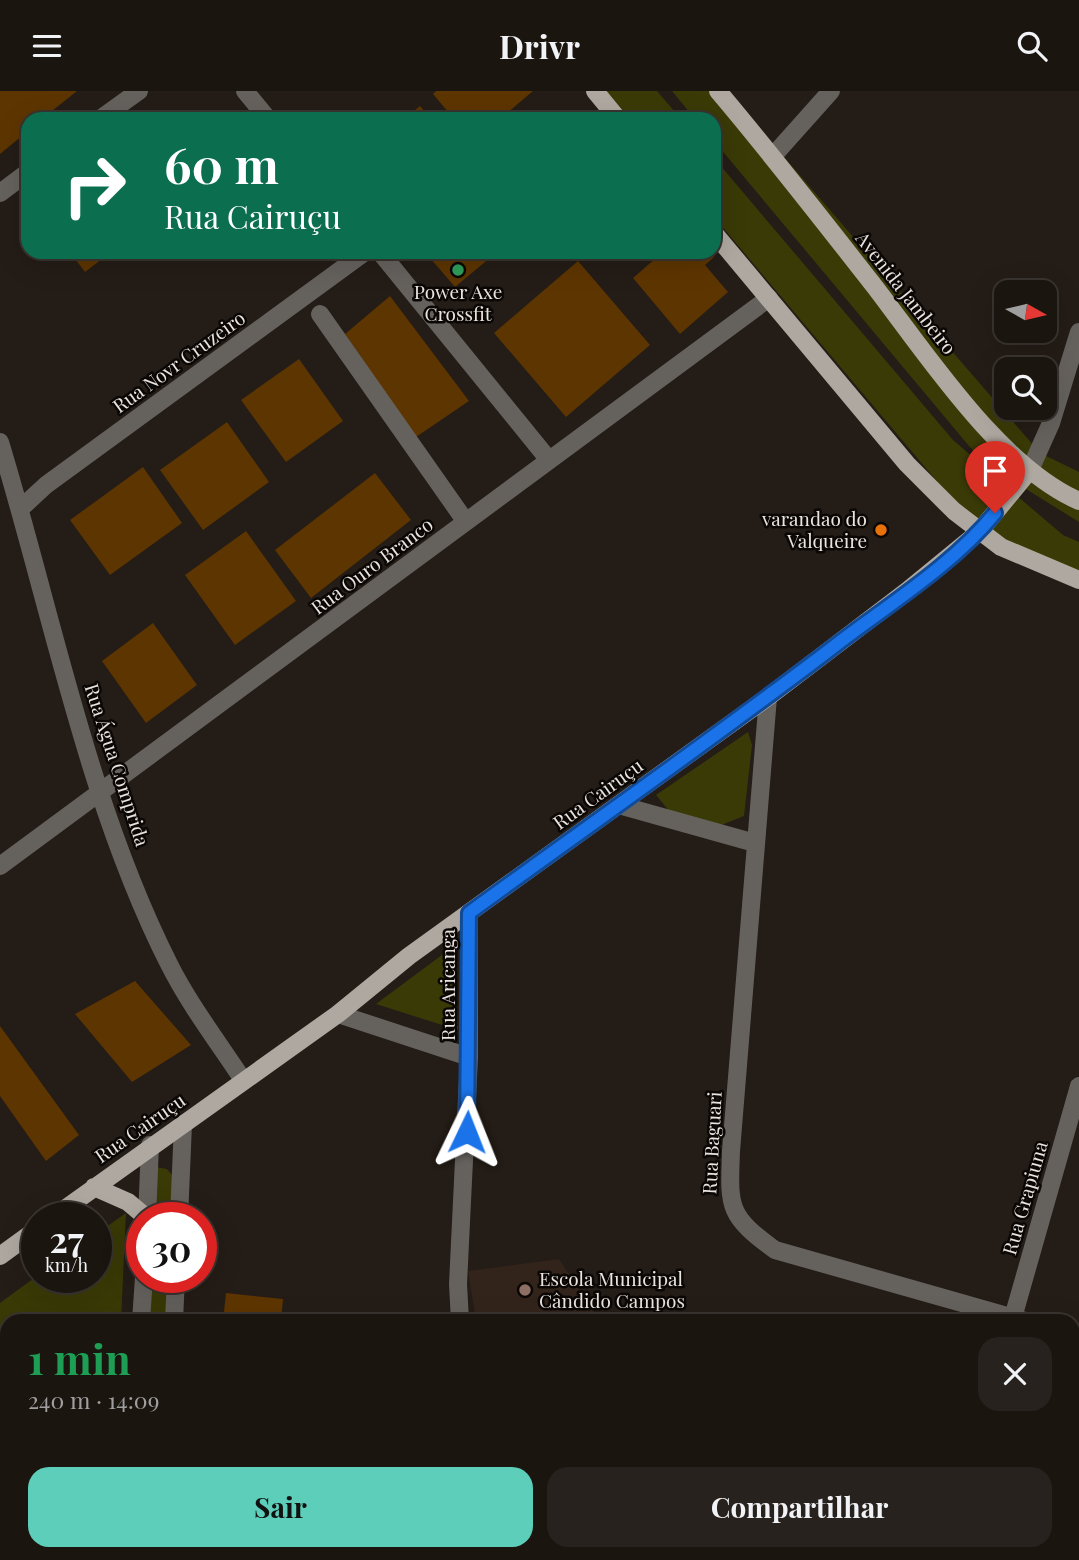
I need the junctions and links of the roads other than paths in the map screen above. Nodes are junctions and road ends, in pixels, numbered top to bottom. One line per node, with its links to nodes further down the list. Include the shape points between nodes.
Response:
1 (138, 91): 6 (street)
2 (245, 91): 7 (street)
3 (595, 91): 8 (main road)
4 (718, 91): 9 (main road, Avenida Jambeiro)
5 (831, 91): 9 (street)
6 (110, 112)
7 (262, 112)
8 (612, 112)
9 (774, 156): 20 (main road, Avenida Jambeiro)
10 (21, 177): 11 (street)
11 (0, 193)
12 (721, 241): 15 (main road)
13 (355, 259): 22 (street, Rua Novr Cruzeiro, via 46,485)
14 (386, 259): 19 (street)
15 (769, 298): 19 (street, Rua Ouro Branco); 24 (main road, via 907,464)
16 (320, 314): 23 (street)
17 (1079, 331): 20 (street, Rua Cairuçu, via 1051,423)
18 (0, 442): 22 (street, Rua Água Comprida)
19 (549, 460): 23 (street, Rua Ouro Branco)
20 (1025, 476): 21 (main road, Avenida Jambeiro); 24 (main road, Rua Cairuçu)
21 (1079, 501)
22 (20, 509): 27 (street, Rua Água Comprida)
23 (466, 522): 27 (street, Rua Ouro Branco)
24 (979, 533): 25 (main road); 26 (main road, Rua Cairuçu)
25 (1079, 580)
26 (768, 697): 28 (main road, Rua Cairuçu); 29 (street, Rua Baguari)
27 (100, 794): 30 (street, Rua Ouro Branco); 34 (street, Rua Água Comprida, via 169,965)
28 (619, 805): 29 (street); 31 (main road, Rua Cairuçu)
29 (755, 843): 50 (street, Rua Baguari, via 730,1204 748,1228 775,1250)
30 (0, 866)
31 (469, 913): 32 (main road, Rua Cairuçu); 33 (street, Rua Aricanga)
32 (338, 1014): 33 (street, Rua Aricanga); 34 (main road, Rua Cairuçu)
33 (469, 1057): 49 (street, Rua Aricanga)
34 (243, 1080): 36 (main road, Rua Cairuçu)
35 (1079, 1086): 51 (street, Rua Grapiuna)
36 (183, 1124): 37 (main road, Rua Cairuçu); 42 (street)
37 (150, 1145): 38 (main road, Rua Cairuçu); 41 (street)
38 (94, 1187): 39 (main road, Rua Cairuçu); 40 (main road)
39 (74, 1202)
40 (128, 1202)
41 (148, 1202)
42 (180, 1202)
43 (21, 1241): 44 (main road)
44 (0, 1256)
45 (143, 1293): 47 (street)
46 (175, 1293): 48 (street)
47 (141, 1314)
48 (174, 1314)
49 (460, 1314)
50 (996, 1314)
51 (1019, 1314)

